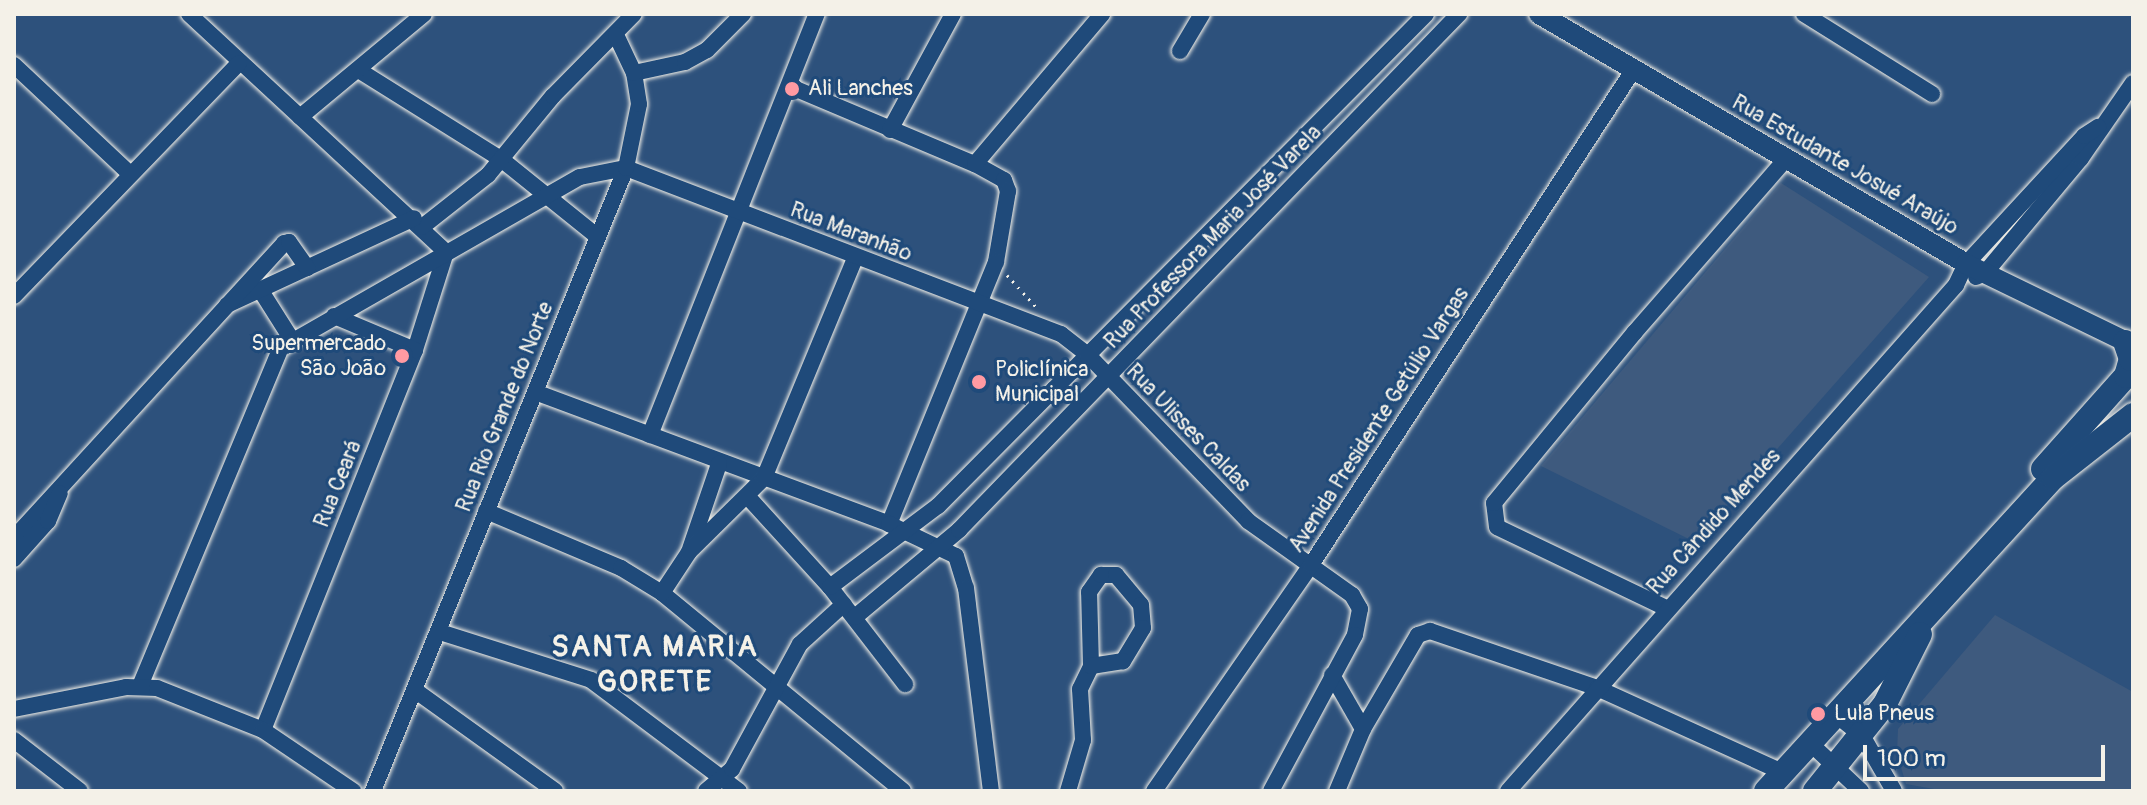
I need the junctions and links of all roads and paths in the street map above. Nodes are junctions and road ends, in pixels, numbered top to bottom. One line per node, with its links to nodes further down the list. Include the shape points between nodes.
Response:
1 (189, 14): 15 (street)
2 (424, 14): 18 (street)
3 (634, 14): 13 (street)
4 (743, 14): 19 (street, via 696,56)
5 (817, 14): 21 (street)
6 (953, 14): 24 (street)
7 (1102, 14): 27 (street)
8 (1202, 14): 14 (street)
9 (1426, 14): 48 (street, Rua Professora Maria José Varela)
10 (1459, 14): 49 (street, Rua Professora Maria José Varela)
11 (1539, 14): 17 (main road, Rua Estudante Josué Araújo)
12 (1804, 14): 22 (street)
13 (616, 35): 19 (street, Rua Rio Grande do Norte); 25 (street, via 553,96)
14 (1180, 51)
15 (239, 63): 23 (street); 29 (street)
16 (14, 65): 29 (street)
17 (1634, 69): 26 (main road, Rua Estudante Josué Araújo); 65 (street, Avenida Presidente Getúlio Vargas)
18 (360, 71): 23 (street); 25 (street)
19 (634, 73): 28 (street, Rua Rio Grande do Norte, via 637,129)
20 (2133, 83): 38 (street, Rua Cândido Mendes, via 2098,127 2093,143)
21 (789, 86): 24 (street); 31 (street)
22 (1932, 94)
23 (300, 117): 32 (street)
24 (890, 130): 27 (street)
25 (501, 159): 30 (street); 32 (street, via 455,204)
26 (1786, 159): 38 (main road, Rua Estudante Josué Araújo); 68 (street, via 1501,489 1492,514 1497,527)
27 (975, 164): 36 (street, via 1004,180 1009,205)
28 (626, 168): 30 (street, via 592,171); 31 (street, Rua Maranhão); 33 (street, Rua Rio Grande do Norte)
29 (129, 173): 40 (street)
30 (550, 194): 33 (street); 34 (street)
31 (738, 212): 35 (street, Rua Maranhão); 52 (street)
32 (418, 222): 34 (street); 37 (street)
33 (598, 237): 50 (street, Rua Rio Grande do Norte)
34 (446, 252): 43 (street); 47 (street, Rua Ceará)
35 (855, 258): 41 (street, Rua Maranhão); 54 (street)
36 (996, 262): 41 (street); 44 (path)
37 (307, 268): 39 (street); 42 (street, via 286,241)
38 (1975, 269): 46 (main road, Rua Estudante Josué Araújo); 68 (street, Rua Cândido Mendes)
39 (261, 291): 42 (street); 45 (street)
40 (15, 293)
41 (976, 304): 44 (street, Rua Maranhão); 58 (street)
42 (218, 309): 55 (street)
43 (334, 316): 45 (street); 47 (street)
44 (1061, 334): 48 (street, Rua Ulisses Caldas)
45 (292, 340): 76 (street, via 275,355)
46 (2129, 344): 59 (highway, via 2126,376 2042,471)
47 (415, 350): 82 (street, Rua Ceará)
48 (1087, 354): 49 (street, Rua Ulisses Caldas); 60 (street, Rua Professora Maria José Varela)
49 (1109, 377): 62 (street, Rua Professora Maria José Varela); 65 (street, Rua Ulisses Caldas, via 1248,521)
50 (535, 392): 52 (street); 57 (street, Rua Rio Grande do Norte)
51 (2133, 415): 59 (highway, via 2087,448)
52 (650, 435): 53 (street)
53 (719, 464): 54 (street); 63 (street)
54 (764, 478): 56 (street); 58 (street)
55 (61, 491): 61 (street); 64 (street, via 48,521)
56 (748, 497): 63 (street); 66 (street)
57 (486, 511): 67 (street, via 621,568); 71 (street, Rua Rio Grande do Norte)
58 (889, 524): 60 (street)
59 (2008, 525): 70 (highway)
60 (908, 532): 62 (street); 66 (street, Rua Professora Maria José Varela)
61 (14, 538)
62 (941, 546): 69 (street, Rua Professora Maria José Varela); 96 (street, via 962,568)
63 (689, 552): 67 (street)
64 (15, 557)
65 (1311, 565): 73 (street, Rua Ulisses Caldas, via 1341,586 1360,609 1355,635); 98 (street, Avenida Presidente Getúlio Vargas)
66 (830, 587): 69 (street)
67 (662, 593): 74 (street)
68 (1666, 608): 77 (street, Rua Cândido Mendes)
69 (849, 611): 74 (street, Rua Professora Maria José Varela, via 800,644); 75 (street)
70 (1929, 616): 80 (highway); 83 (highway)
71 (440, 632): 78 (street, Rua Rio Grande do Norte); 88 (street, via 591,680)
72 (1091, 666): 72 (street, via 1089,592 1101,575 1116,575 1141,605 1143,628 1123,661); 97 (street, via 1080,689 1083,740)
73 (1332, 675): 81 (street); 99 (street)
74 (776, 683): 88 (street, Rua Professora Maria José Varela); 95 (street)
75 (905, 684)
76 (140, 686): 79 (street); 82 (street)
77 (1597, 688): 81 (street, via 1438,632 1418,635); 87 (street); 101 (street, Rua Cândido Mendes)
78 (416, 691): 91 (street, Rua Rio Grande do Norte); 92 (street)
79 (14, 709)
80 (1835, 714): 83 (street); 85 (highway)
81 (1363, 729): 100 (street)
82 (263, 730): 90 (street)
83 (1863, 737): 86 (highway); 105 (street)
84 (14, 740): 89 (street)
85 (1810, 743): 86 (street); 87 (highway)
86 (1838, 766): 103 (highway); 104 (street)
87 (1782, 772): 102 (highway)
88 (724, 779): 93 (street); 94 (street)
89 (80, 791)
90 (353, 791)
91 (373, 791)
92 (555, 791)
93 (706, 791)
94 (739, 791)
95 (903, 791)
96 (991, 791)
97 (1068, 791)
98 (1154, 791)
99 (1271, 791)
100 (1337, 791)
101 (1508, 791)
102 (1766, 791)
103 (1815, 791)
104 (1861, 791)
105 (1894, 791)

